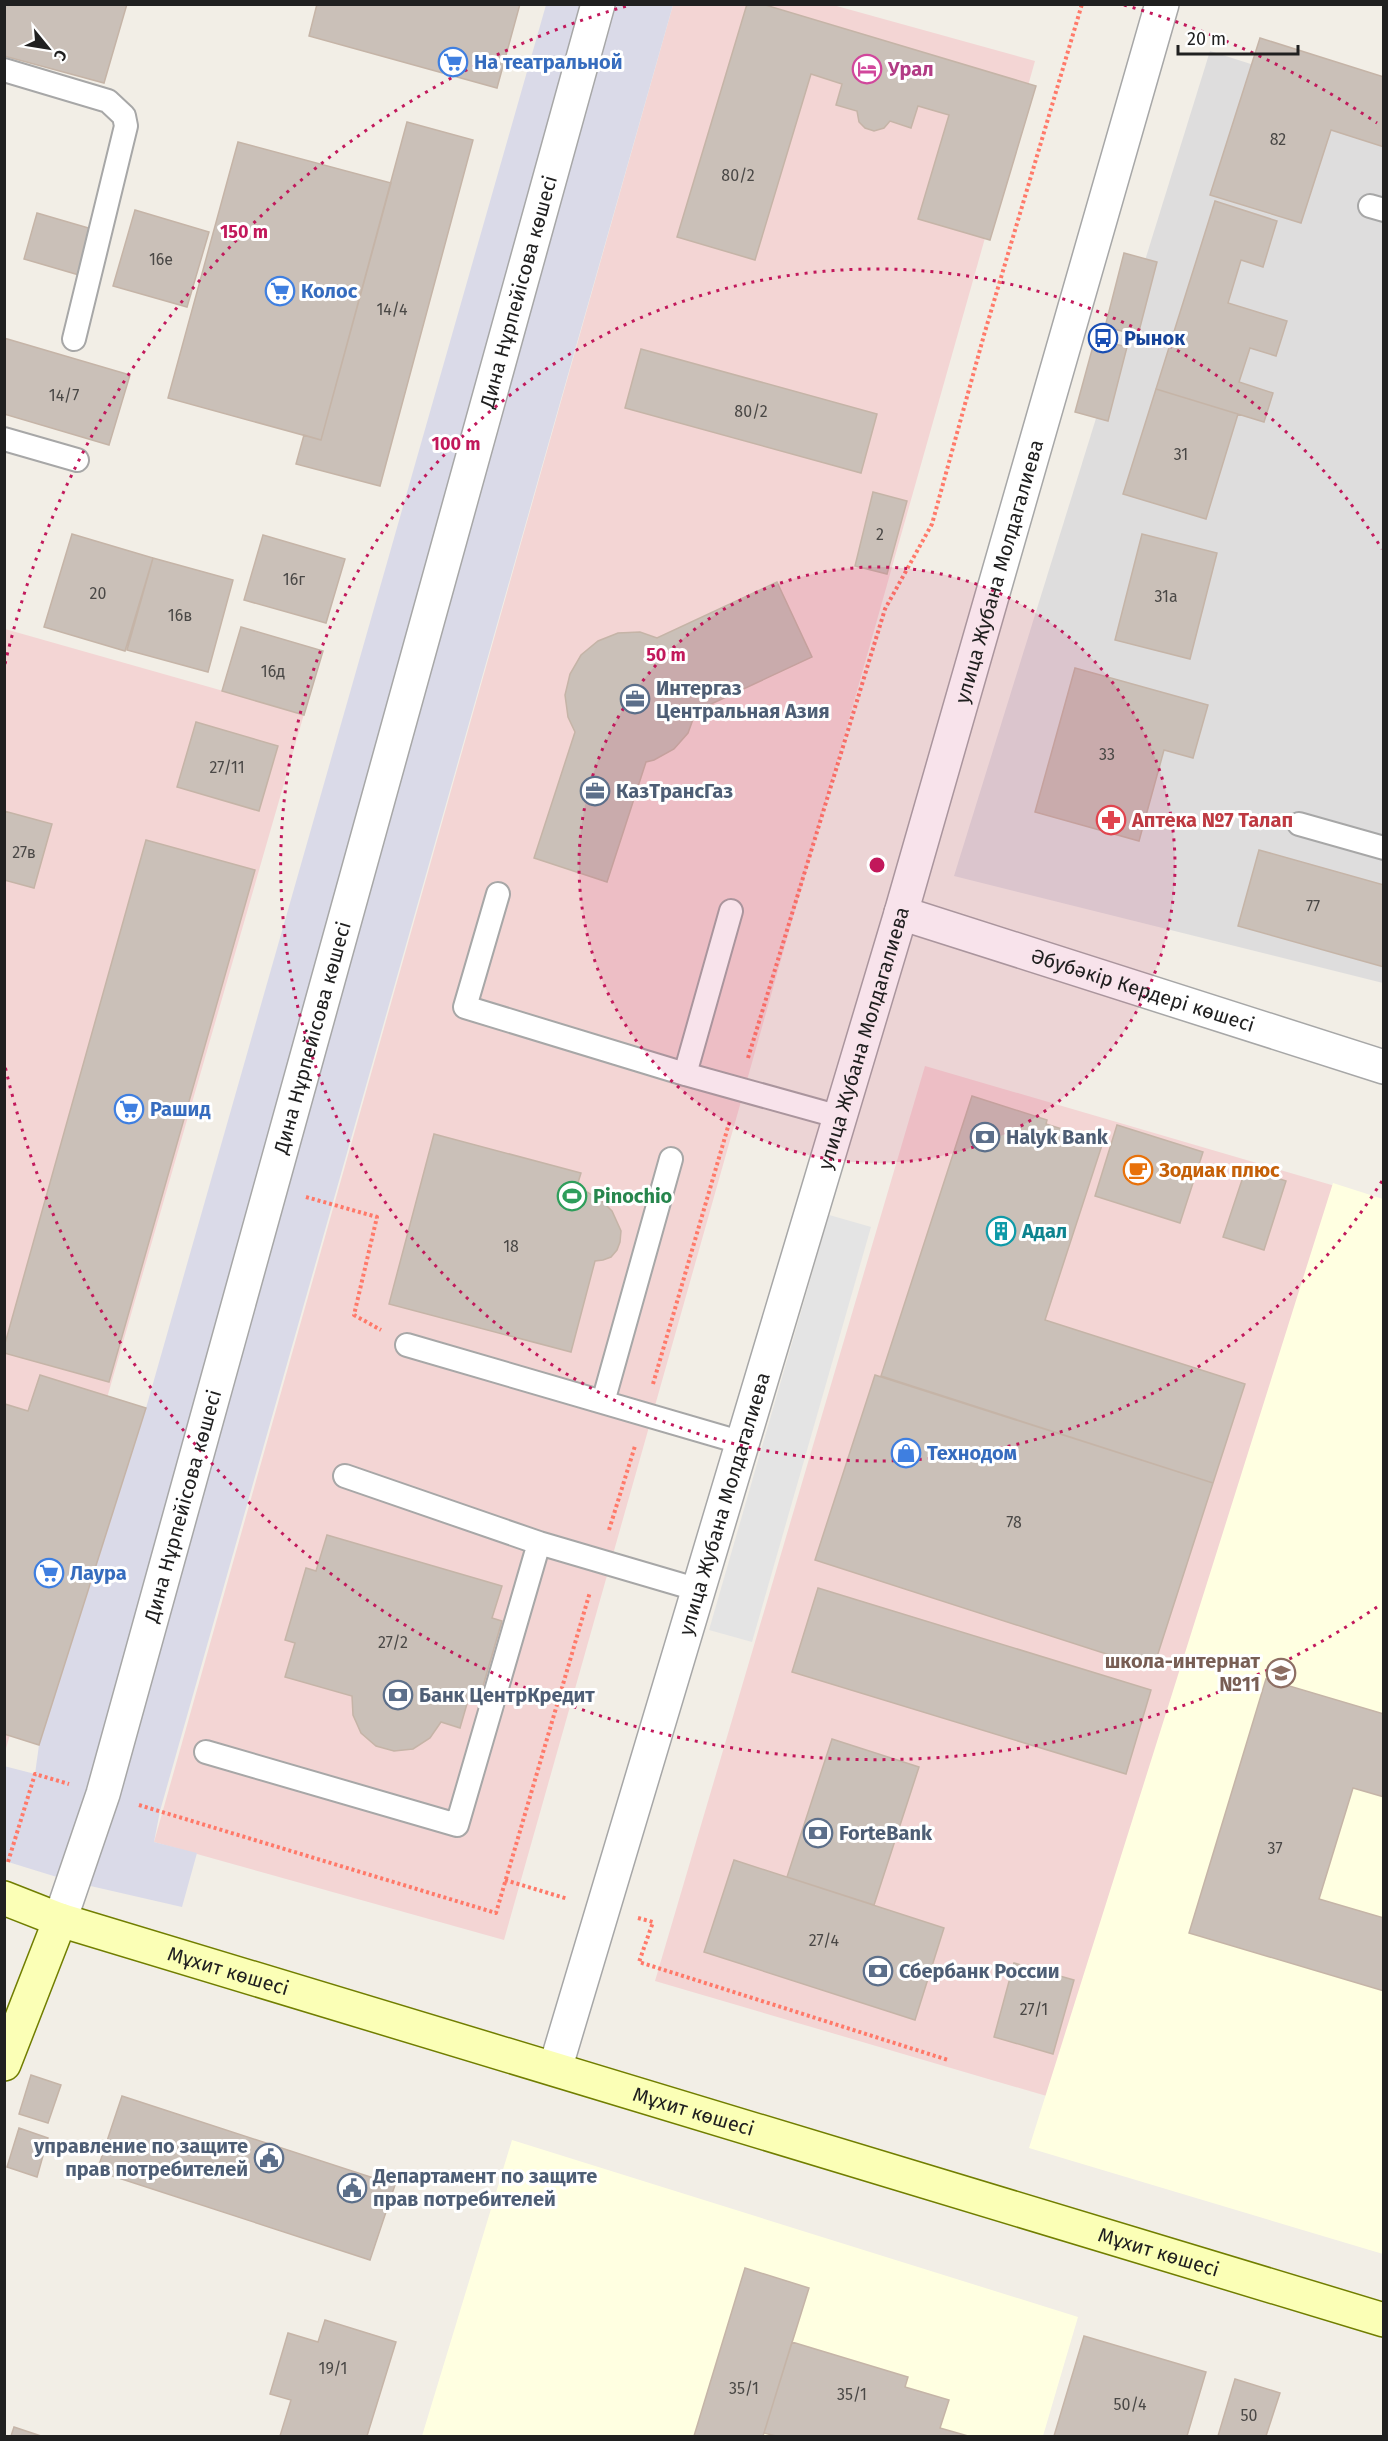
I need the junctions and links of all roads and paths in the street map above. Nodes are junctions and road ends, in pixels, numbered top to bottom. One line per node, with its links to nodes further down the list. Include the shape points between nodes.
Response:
1 (598, 4): 16 (street, Дина Нұрпейісова көшесі)
2 (1162, 4): 11 (street, улица Жубана Молдагалиева)
3 (4, 70): 4 (lane, via 108,101 124,117 126,126)
4 (74, 339)
5 (4, 439): 6 (lane)
6 (77, 460)
7 (1299, 824): 8 (lane)
8 (1383, 848)
9 (498, 894): 13 (lane, via 465,1007)
10 (731, 911): 13 (lane)
11 (901, 913): 12 (street, Әбубәкір Кердері көшесі); 14 (street, улица Жубана Молдагалиева)
12 (1383, 1067)
13 (685, 1074): 14 (lane)
14 (840, 1117): 19 (street, улица Жубана Молдагалиева)
15 (671, 1159): 18 (lane)
16 (270, 1188): 17 (path, via 377,1216 354,1314); 24 (street, Дина Нұрпейісова көшесі)
17 (407, 1345): 18 (lane)
18 (603, 1402): 19 (lane)
19 (743, 1443): 22 (street, улица Жубана Молдагалиева)
20 (345, 1476): 21 (lane)
21 (539, 1542): 22 (lane); 23 (lane, via 458,1825)
22 (699, 1590): 27 (street, улица Жубана Молдагалиева)
23 (206, 1752)
24 (103, 1794): 26 (path, via 35,1774); 28 (street, Дина Нұрпейісова көшесі)
25 (505, 1880): 27 (path)
26 (5, 1883): 28 (street, Мұхит көшесі)
27 (603, 1909): 29 (path, via 653,1922 639,1962); 31 (street, улица Жубана Молдагалиева)
28 (60, 1920): 30 (street, Дина Нұрпейісова көшесі); 31 (street, Мұхит көшесі)
29 (948, 2060)
30 (4, 2064)
31 (555, 2069): 32 (street, Мұхит көшесі)
32 (1383, 2320)

